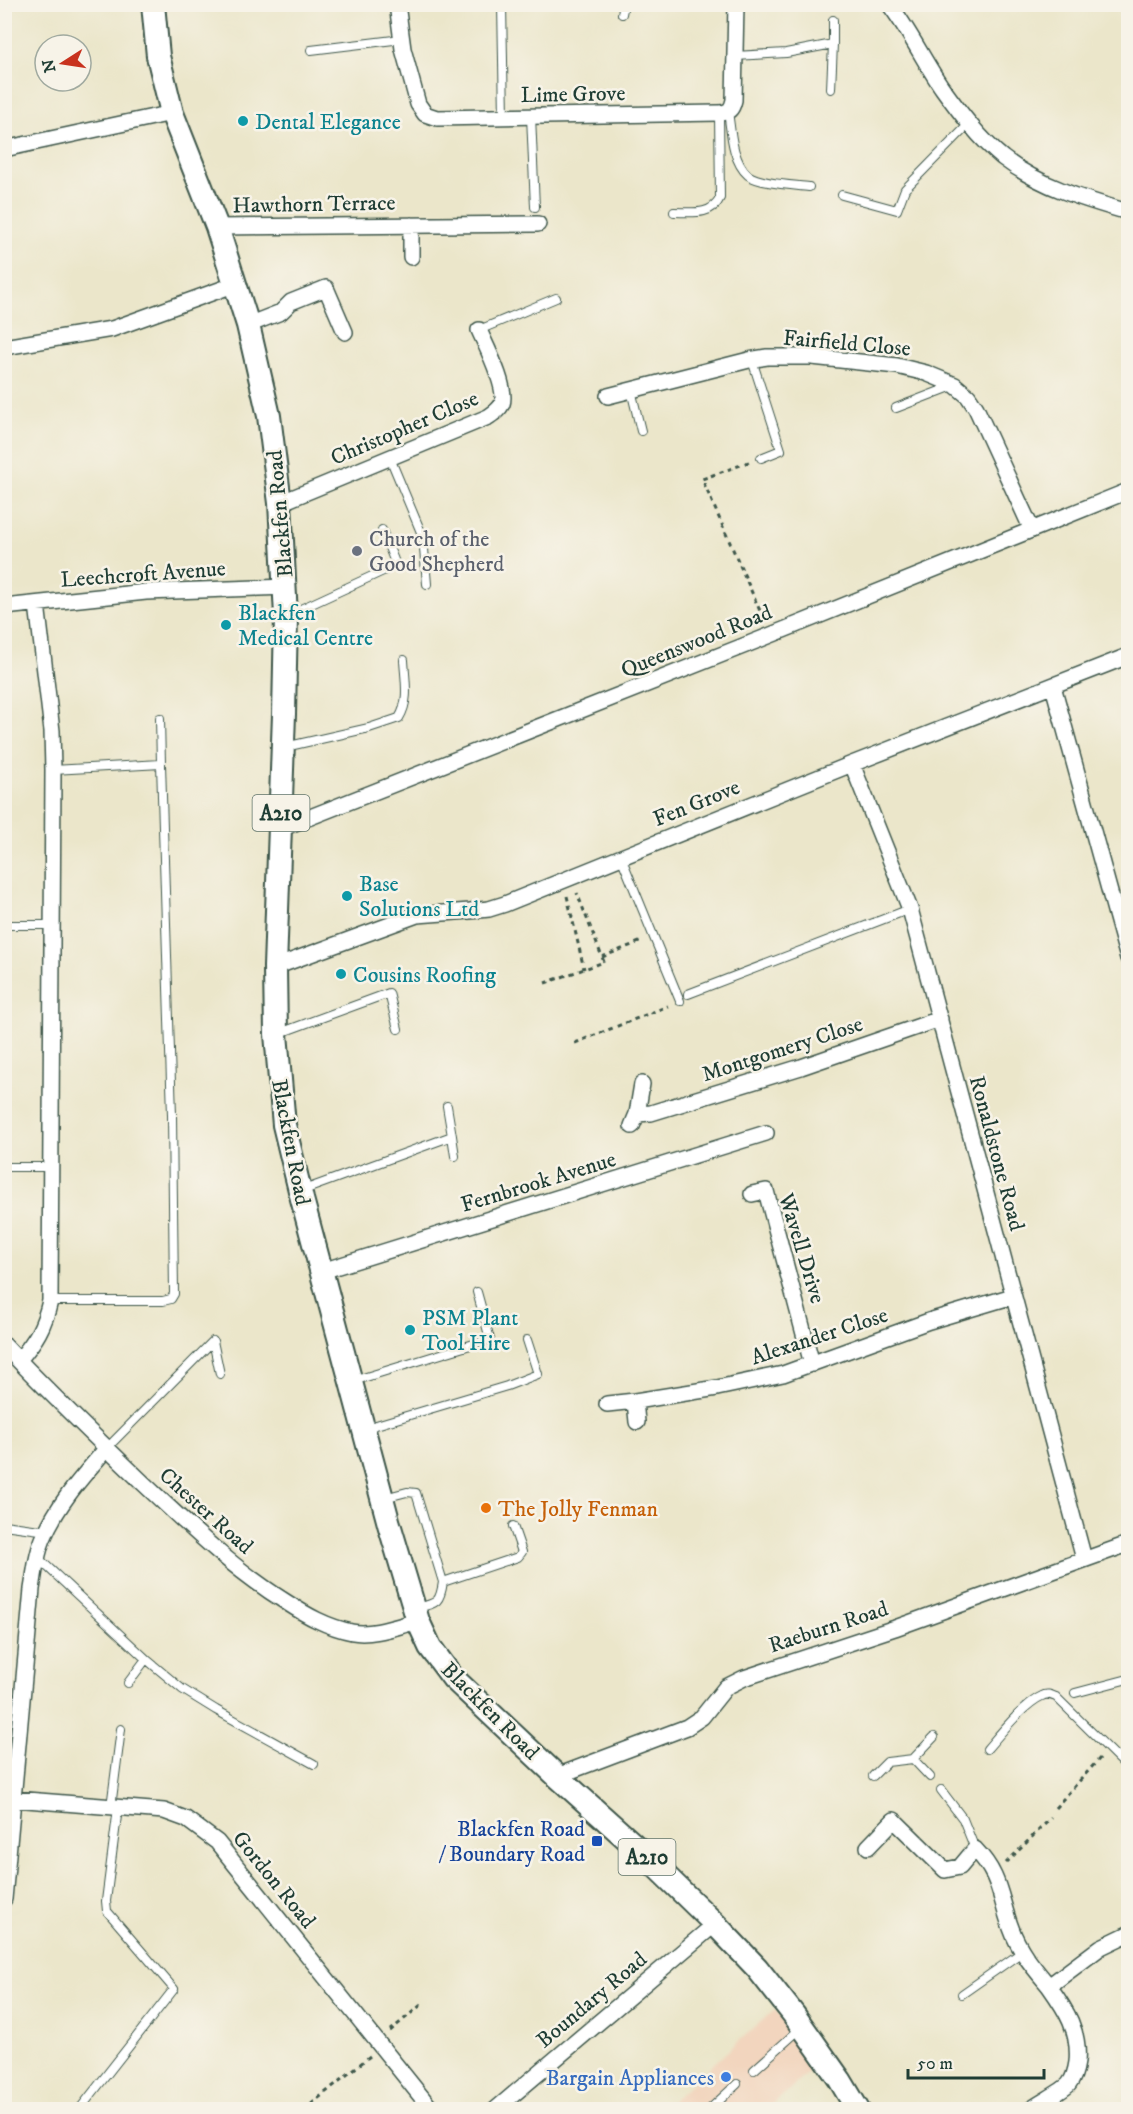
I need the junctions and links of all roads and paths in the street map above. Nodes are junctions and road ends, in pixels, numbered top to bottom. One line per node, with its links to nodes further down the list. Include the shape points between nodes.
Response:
1 (153, 4): 15 (main road, Blackfen Road / A210, via 158,56)
2 (397, 4): 9 (street, Lime Grove)
3 (502, 4): 17 (lane)
4 (624, 4): 7 (lane)
5 (736, 4): 12 (street)
6 (889, 4): 18 (street)
7 (622, 14)
8 (833, 20): 10 (lane)
9 (402, 39): 11 (lane); 17 (street, Lime Grove, via 418,104 425,114 437,118)
10 (832, 44): 12 (lane, via 786,53); 13 (lane)
11 (310, 50)
12 (735, 56): 14 (street, via 734,100 732,108)
13 (831, 89)
14 (724, 112): 16 (street, Lime Grove); 20 (lane, via 735,151 749,175); 23 (lane, via 718,203 703,212)
15 (172, 113): 19 (street); 27 (main road, Blackfen Road / A210)
16 (531, 116): 17 (street, Lime Grove); 22 (lane)
17 (504, 117)
18 (969, 124): 21 (lane, via 905,189 897,210); 24 (street, via 1019,169 1080,198)
19 (4, 149)
20 (809, 187)
21 (842, 195)
22 (535, 207)
23 (674, 212)
24 (1128, 212)
25 (538, 224): 26 (street, Hawthorn Terrace)
26 (411, 225): 27 (street, Hawthorn Terrace); 28 (street, Hawthorn Terrace)
27 (217, 227): 29 (main road, Blackfen Road / A210)
28 (411, 257)
29 (236, 284): 31 (main road, Blackfen Road / A210); 34 (street, via 112,329)
30 (556, 298): 32 (lane)
31 (248, 325): 33 (street, via 326,288); 44 (main road, Blackfen Road / A210, via 269,416)
32 (479, 330): 41 (street, Christopher Close, via 503,390 499,410)
33 (345, 332)
34 (4, 347)
35 (752, 360): 36 (street, Fairfield Close, via 812,357 897,366); 37 (street, Fairfield Close); 42 (lane, via 781,450)
36 (955, 385): 39 (lane); 46 (street, Fairfield Close, via 976,408)
37 (631, 390): 38 (street, Fairfield Close); 40 (lane)
38 (608, 396)
39 (896, 408)
40 (641, 431)
41 (390, 458): 44 (street, Christopher Close); 47 (lane, via 423,537)
42 (761, 458): 52 (path, via 702,479)
43 (1128, 491): 46 (street, Queenswood Road)
44 (280, 503): 48 (main road, Blackfen Road / A210)
45 (382, 530): 51 (lane, via 396,565)
46 (1032, 530): 52 (street, Queenswood Road)
47 (427, 584)
48 (286, 587): 49 (street, Leechcroft Avenue, via 146,592); 51 (main road, Blackfen Road / A210)
49 (37, 604): 50 (street, Leechcroft Avenue); 60 (street)
50 (4, 607)
51 (286, 616): 57 (main road, Blackfen Road / A210)
52 (771, 635): 61 (street, Queenswood Road)
53 (1128, 656): 55 (street, Fen Grove)
54 (404, 660): 57 (lane, via 405,709 399,718)
55 (1053, 686): 59 (street, Fen Grove); 69 (street)
56 (160, 718): 58 (lane)
57 (283, 747): 61 (main road, Blackfen Road / A210)
58 (161, 764): 60 (lane); 91 (lane, via 174,1294 163,1301)
59 (852, 764): 62 (street, Fen Grove); 64 (street, Ronaldstone Road)
60 (53, 770): 66 (street)
61 (280, 829): 70 (main road, Blackfen Road / A210)
62 (621, 857): 63 (street, Fen Grove); 67 (lane)
63 (567, 878): 68 (path); 70 (street, Fen Grove, via 489,909 409,917); 71 (path)
64 (910, 909): 73 (lane); 75 (street, Ronaldstone Road)
65 (4, 925): 66 (lane)
66 (52, 925): 85 (street)
67 (654, 937): 68 (path); 74 (lane)
68 (602, 957): 71 (path, via 604,962)
69 (1128, 958)
70 (275, 967): 77 (main road, Blackfen Road / A210)
71 (584, 969): 72 (path)
72 (545, 983)
73 (688, 994)
74 (680, 1001): 78 (path)
75 (940, 1019): 79 (street, Montgomery Close, via 634,1120); 90 (street, Ronaldstone Road)
76 (398, 1029): 77 (lane, via 389,993)
77 (276, 1034): 86 (main road, Blackfen Road / A210, via 284,1125)
78 (575, 1043)
79 (642, 1084)
80 (447, 1106): 82 (lane)
81 (766, 1133): 88 (street, Fernbrook Avenue)
82 (452, 1136): 83 (lane); 86 (lane)
83 (455, 1156)
84 (4, 1167): 85 (lane)
85 (50, 1167): 91 (street)
86 (300, 1192): 88 (main road, Blackfen Road / A210)
87 (752, 1194): 95 (street, Wavell Drive, via 766,1191)
88 (322, 1271): 97 (main road, Blackfen Road / A210)
89 (477, 1292): 97 (lane, via 490,1339)
90 (1013, 1296): 95 (street, Alexander Close, via 929,1321); 109 (street, Ronaldstone Road)
91 (50, 1301): 94 (street, via 45,1323)
92 (527, 1341): 101 (lane, via 538,1374)
93 (4, 1345): 94 (street, Chester Road)
94 (19, 1360): 102 (street, Chester Road)
95 (812, 1364): 98 (street, Alexander Close, via 763,1379)
96 (220, 1374): 102 (lane, via 213,1341)
97 (351, 1381): 101 (main road, Blackfen Road / A210)
98 (634, 1401): 99 (street, Alexander Close); 100 (street)
99 (607, 1404)
100 (637, 1422)
101 (364, 1429): 103 (main road, Blackfen Road / A210)
102 (107, 1448): 106 (street, via 76,1484); 111 (street, Chester Road, via 210,1546 307,1615 354,1632 379,1630)
103 (383, 1498): 110 (lane, via 416,1493); 111 (main road, Blackfen Road / A210)
104 (4, 1525): 106 (lane)
105 (513, 1526): 110 (lane, via 522,1552 518,1557)
106 (47, 1531): 108 (street)
107 (1128, 1544): 109 (street, Raeburn Road)
108 (37, 1557): 112 (lane); 127 (street)
109 (1084, 1559): 123 (street, Raeburn Road, via 744,1678 726,1687 702,1717 687,1727)
110 (443, 1582): 111 (lane, via 441,1597)
111 (417, 1615): 123 (main road, Blackfen Road / A210, via 430,1647 453,1678)
112 (146, 1659): 114 (lane); 121 (lane, via 197,1699)
113 (1128, 1679): 115 (lane)
114 (128, 1683)
115 (1075, 1694)
116 (122, 1729): 128 (lane)
117 (934, 1737): 120 (lane)
118 (1108, 1748): 119 (lane, via 1056,1697 1048,1694 1015,1718); 122 (lane); 129 (path)
119 (987, 1749)
120 (913, 1759): 124 (lane, via 887,1762); 125 (lane)
121 (314, 1764)
122 (1128, 1768)
123 (557, 1776): 135 (main road, Blackfen Road / A210)
124 (873, 1776)
125 (930, 1778)
126 (941, 1790): 132 (lane, via 963,1819)
127 (14, 1799): 128 (street, Gordon Road); 134 (street)
128 (115, 1808): 142 (street, Gordon Road, via 164,1811 186,1819 217,1842); 146 (lane, via 107,1911 174,1989)
129 (1055, 1808)
130 (1051, 1818): 133 (path)
131 (868, 1847): 132 (street, via 894,1820 945,1870 960,1867)
132 (975, 1850): 133 (street)
133 (994, 1875): 137 (street)
134 (4, 1899)
135 (715, 1924): 141 (main road, Blackfen Road / A210); 145 (street, Boundary Road)
136 (1128, 1934): 138 (street, via 1101,1947)
137 (1022, 1952): 138 (street); 139 (lane)
138 (1049, 1986): 152 (street, via 1070,2016 1076,2033 1076,2069 1069,2084)
139 (962, 1994)
140 (422, 2004): 142 (path)
141 (802, 2027): 143 (lane); 151 (main road, Blackfen Road / A210)
142 (379, 2045): 147 (path); 148 (street, Gordon Road)
143 (754, 2070)
144 (737, 2085): 150 (lane)
145 (514, 2103): 149 (street, Boundary Road)
146 (79, 2109)
147 (304, 2109)
148 (432, 2109)
149 (495, 2109)
150 (709, 2109)
151 (858, 2109)
152 (1030, 2109)

